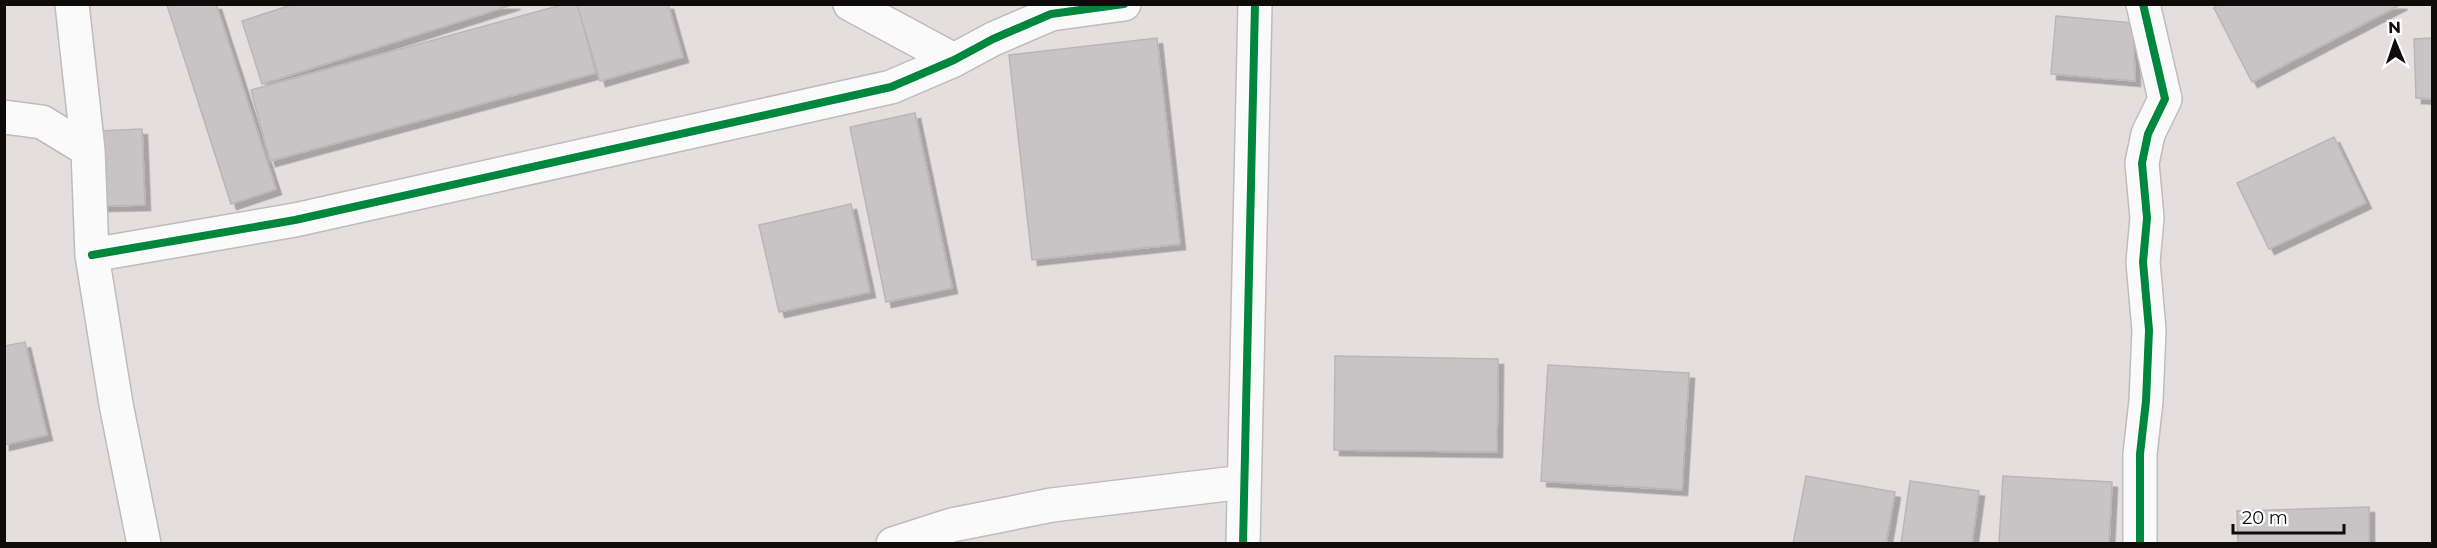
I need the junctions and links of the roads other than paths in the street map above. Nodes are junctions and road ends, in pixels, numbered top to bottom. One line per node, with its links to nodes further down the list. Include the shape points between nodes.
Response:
1 (72, 4): 8 (street)
2 (850, 4): 6 (street)
3 (1124, 4): 6 (street, via 1051,14)
4 (1255, 4): 10 (street)
5 (2143, 4): 14 (street, via 2165,99 2148,134 2142,163 2147,218 2143,262 2149,330 2140,454)
6 (954, 60): 9 (street, via 891,87 638,145 295,220)
7 (4, 117): 8 (street, via 42,122)
8 (88, 150): 9 (street)
9 (92, 255): 11 (street)
10 (1244, 483): 12 (street, via 1052,505 952,525); 13 (street)
11 (144, 543)
12 (893, 543)
13 (1243, 543)
14 (2140, 543)

